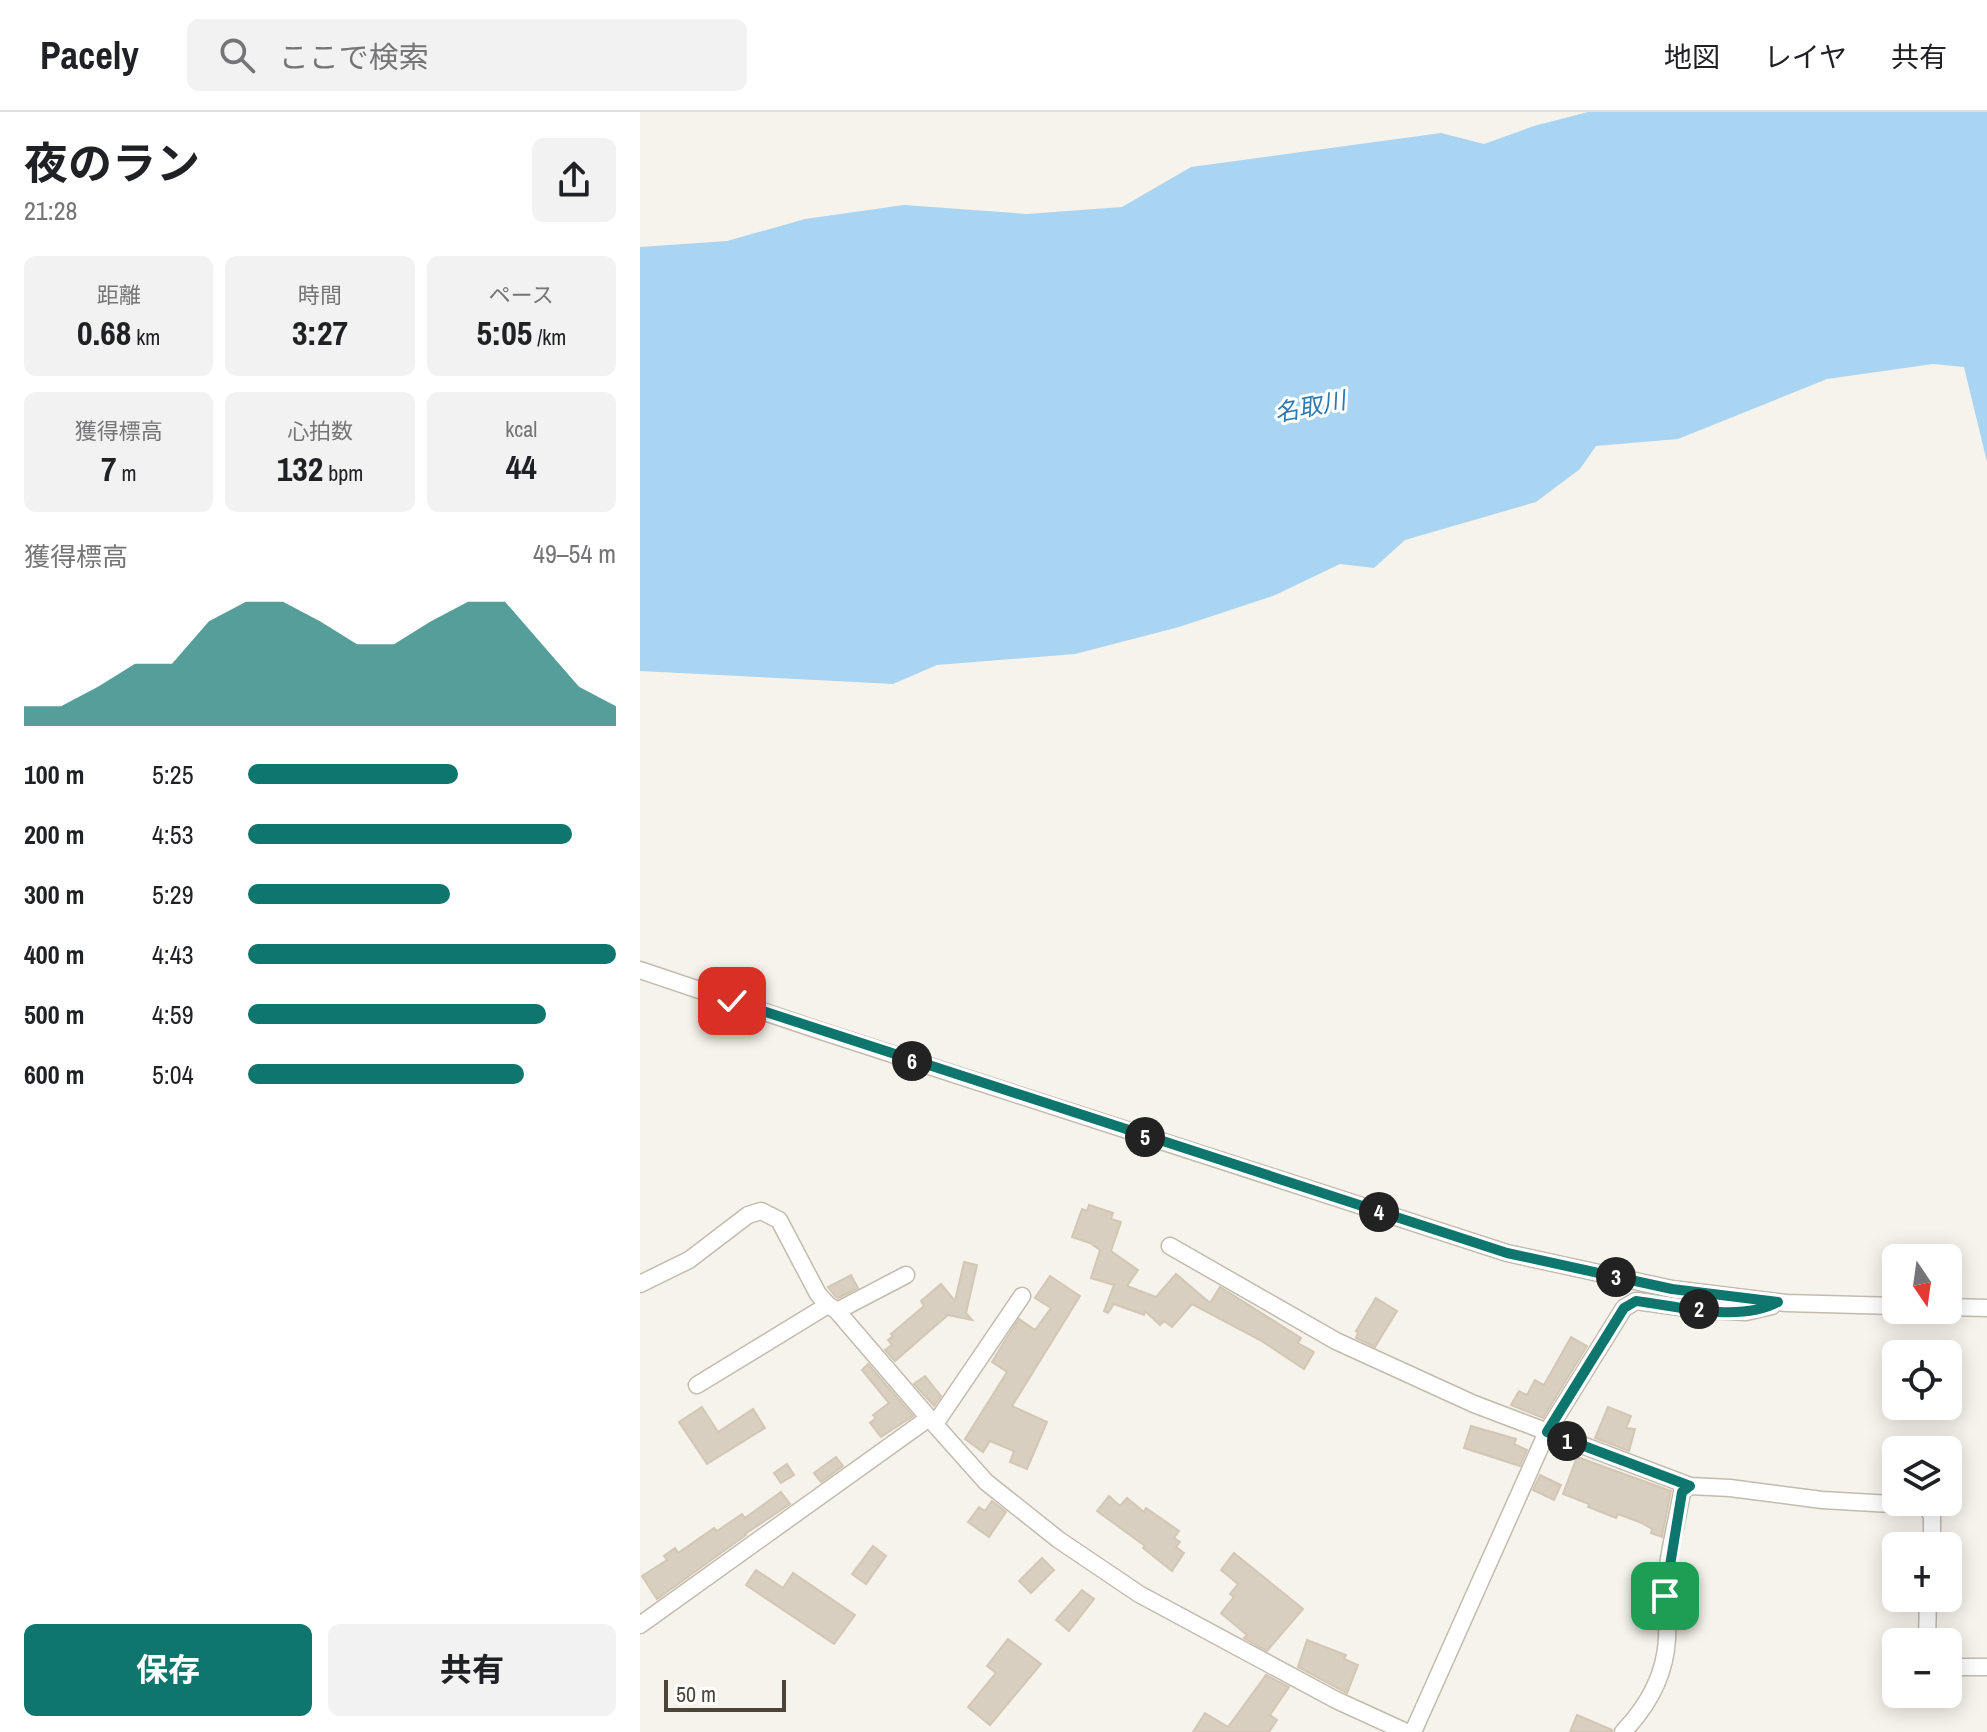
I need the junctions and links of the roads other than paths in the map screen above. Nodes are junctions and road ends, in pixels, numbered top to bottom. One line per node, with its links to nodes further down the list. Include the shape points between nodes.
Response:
1 (640, 970): 6 (street, via 1507,1253 1672,1289)
2 (1170, 1246): 13 (street, via 1336,1341)
3 (906, 1275): 9 (street)
4 (640, 1284): 9 (street, via 689,1260 748,1215 761,1211 779,1220 818,1294)
5 (1022, 1296): 12 (street)
6 (1778, 1302): 7 (street); 13 (street, via 1746,1312 1630,1303)
7 (1882, 1306)
8 (1962, 1307): 10 (street)
9 (832, 1308): 11 (street); 12 (street)
10 (1987, 1308)
11 (697, 1385)
12 (932, 1421): 16 (street); 19 (street, via 986,1482 1139,1594)
13 (1547, 1432): 14 (street); 20 (street)
14 (1690, 1486): 15 (street, via 1926,1506); 21 (street, via 1682,1492 1665,1596 1665,1664 1657,1686)
15 (1932, 1532)
16 (640, 1625)
17 (1962, 1667): 18 (street)
18 (1987, 1667)
19 (1406, 1732)
20 (1413, 1732)
21 (1623, 1732)

